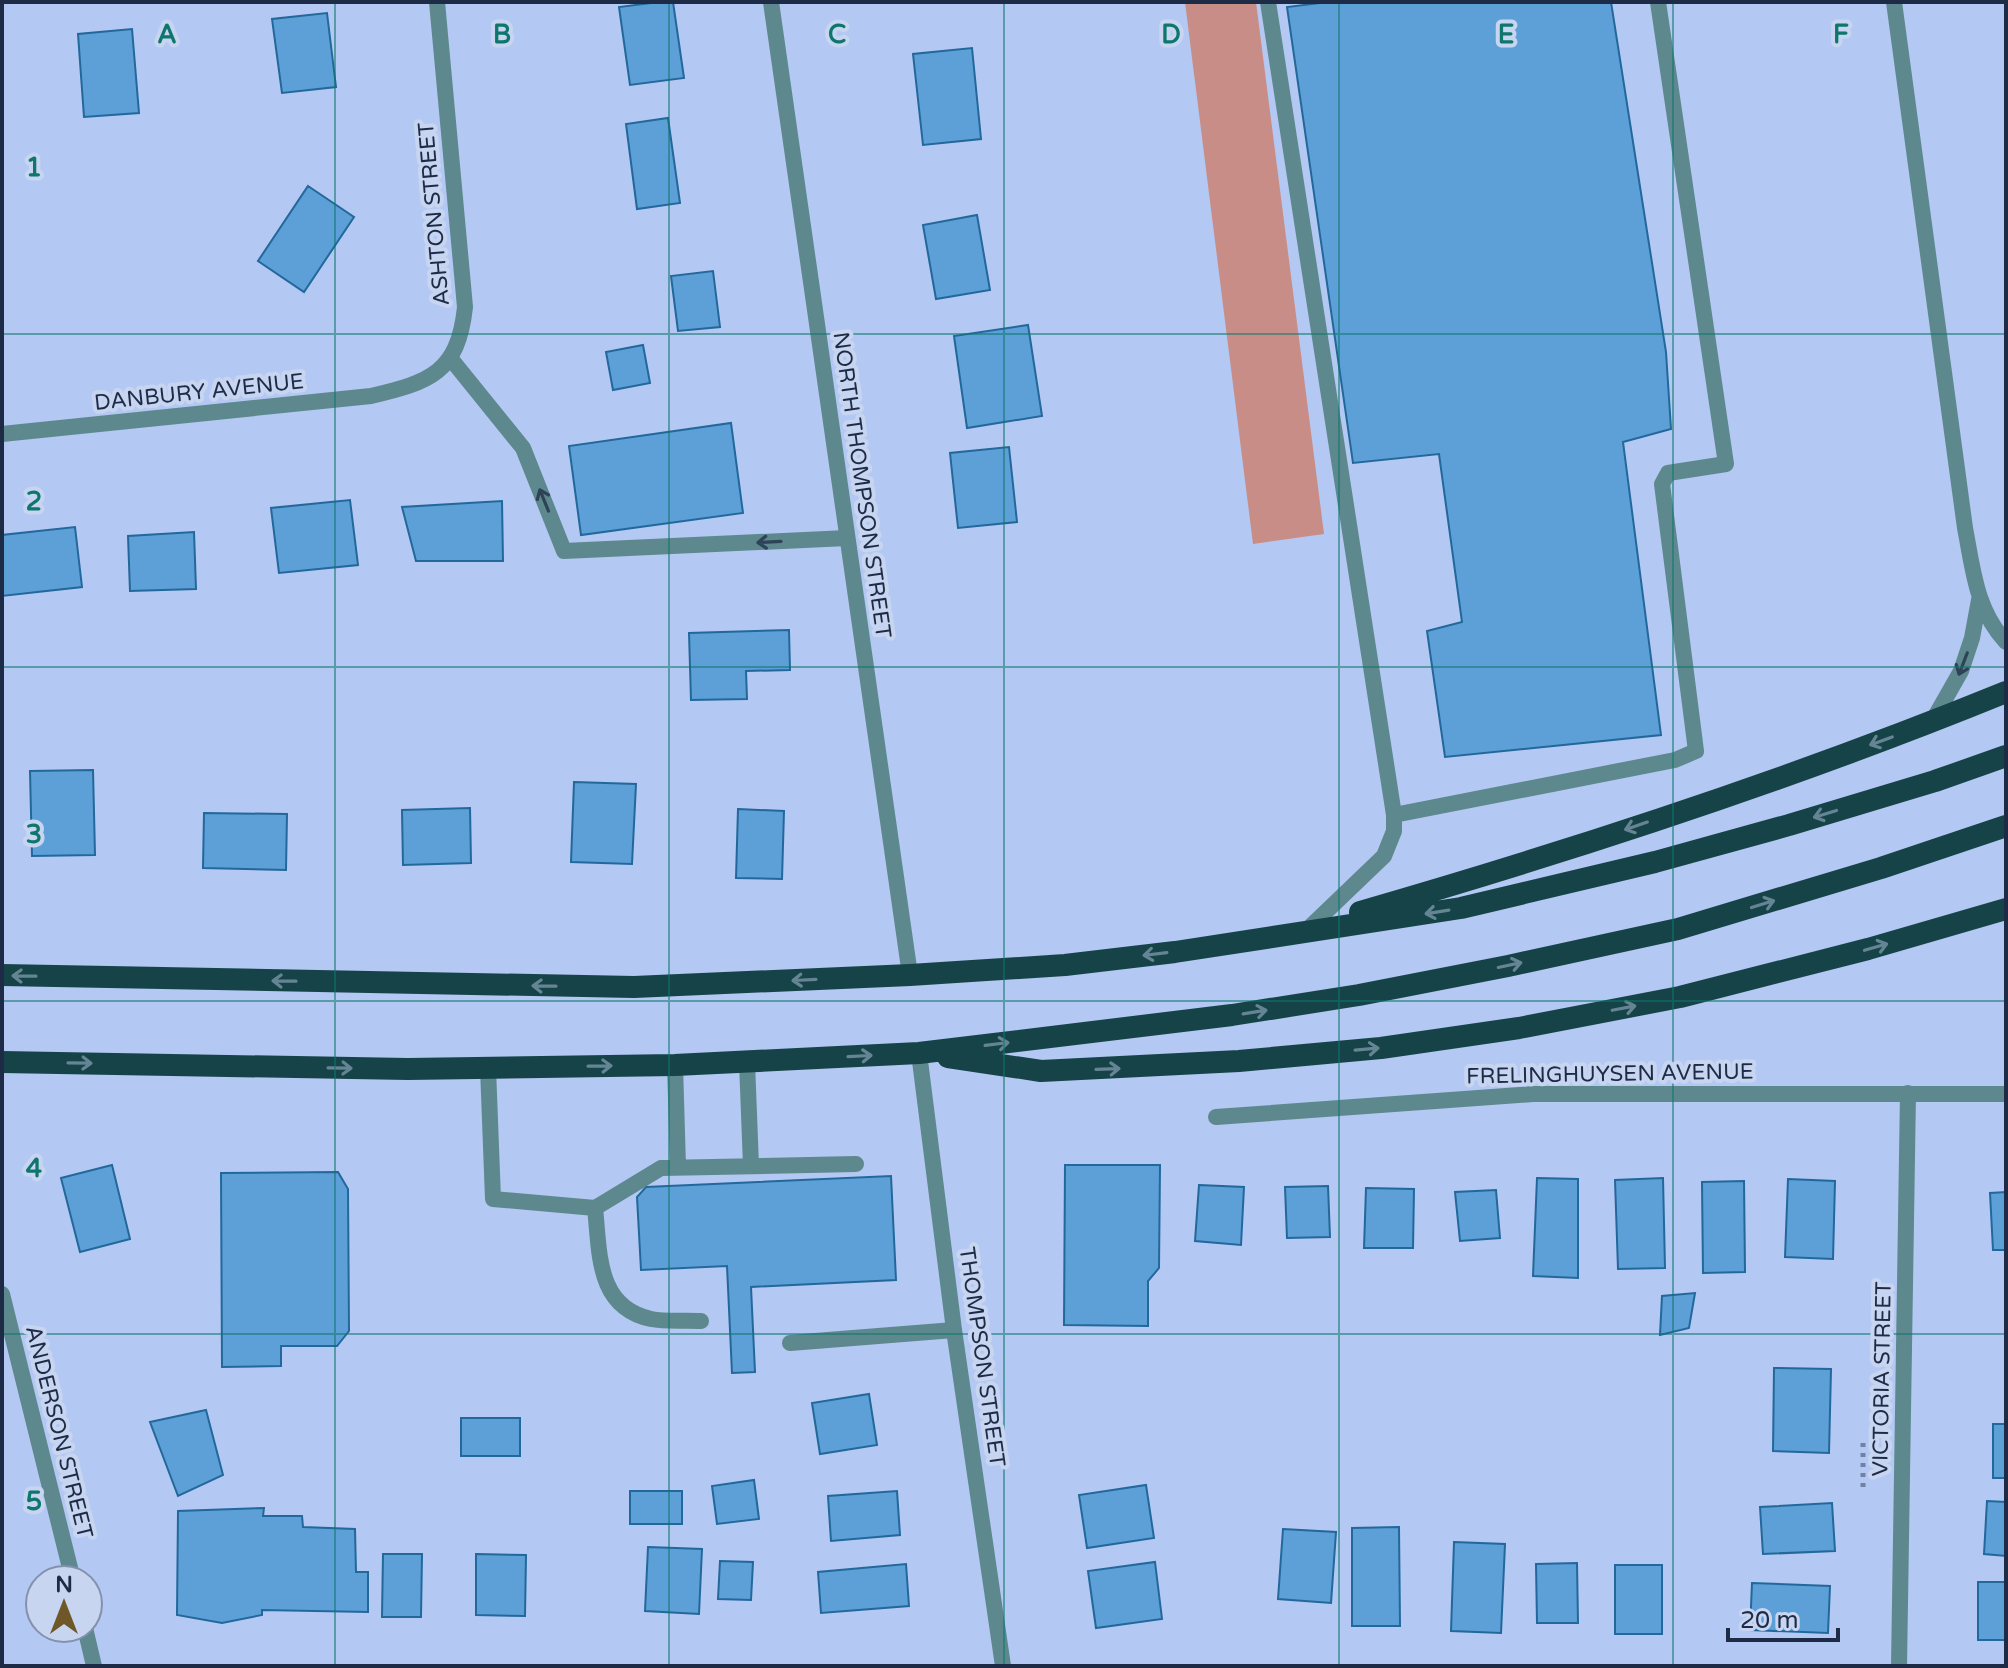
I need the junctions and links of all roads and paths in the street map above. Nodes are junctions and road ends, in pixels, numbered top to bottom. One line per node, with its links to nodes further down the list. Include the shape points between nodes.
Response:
1 (437, 2): 6 (street, ASHTON STREET, via 465,307)
2 (771, 2): 8 (street, NORTH THOMPSON STREET)
3 (1268, 2): 14 (street)
4 (1658, 2): 14 (street, via 1726,464 1668,473 1662,484 1696,751 1675,760)
5 (1894, 2): 9 (street, via 1957,474)
6 (451, 359): 7 (street, DANBURY AVENUE, via 421,382 371,396); 8 (street, one-way to 6, via 564,551 523,448)
7 (2, 434)
8 (847, 538): 20 (street, NORTH THOMPSON STREET)
9 (1979, 600): 10 (street); 12 (street, one-way to 12, via 1961,671)
10 (2006, 642)
11 (2006, 692): 12 (highway)
12 (1932, 722): 17 (highway, one-way to 17, via 1519,866)
13 (2006, 756): 18 (highway, one-way to 18, via 1655,862 1461,908)
14 (1394, 815): 17 (street, via 1384,856)
15 (2006, 826): 21 (highway, one-way to 15, via 1232,1015 1508,966 1678,929)
16 (2006, 909): 21 (highway, one-way to 16, via 1041,1071 1381,1048 1680,997)
17 (1311, 926): 18 (highway)
18 (1233, 943): 20 (highway, one-way to 20, via 1065,965)
19 (2, 975): 20 (highway, one-way to 19, via 634,987)
20 (910, 975)
21 (919, 1053): 23 (highway, one-way to 21); 35 (street, THOMPSON STREET)
22 (2, 1062): 25 (highway, one-way to 25)
23 (747, 1062): 24 (highway); 30 (street)
24 (675, 1065): 25 (highway, one-way to 24); 31 (street)
25 (488, 1068): 32 (street, via 493,1199)
26 (1908, 1093): 27 (street, FRELINGHUYSEN AVENUE); 28 (street, FRELINGHUYSEN AVENUE, via 1533,1094); 43 (street, VICTORIA STREET)
27 (2006, 1094)
28 (1216, 1117)
29 (856, 1164): 30 (street)
30 (751, 1166): 31 (street)
31 (678, 1167): 32 (street, via 661,1168)
32 (595, 1208): 34 (street, via 603,1278 623,1308 651,1319)
33 (2, 1294): 39 (street, ANDERSON STREET)
34 (701, 1321)
35 (954, 1330): 36 (street); 42 (street, THOMPSON STREET)
36 (790, 1343)
37 (1863, 1443): 38 (path)
38 (1863, 1488)
39 (69, 1564)
40 (89, 1644): 41 (street)
41 (94, 1666)
42 (1003, 1666)
43 (1899, 1666)

